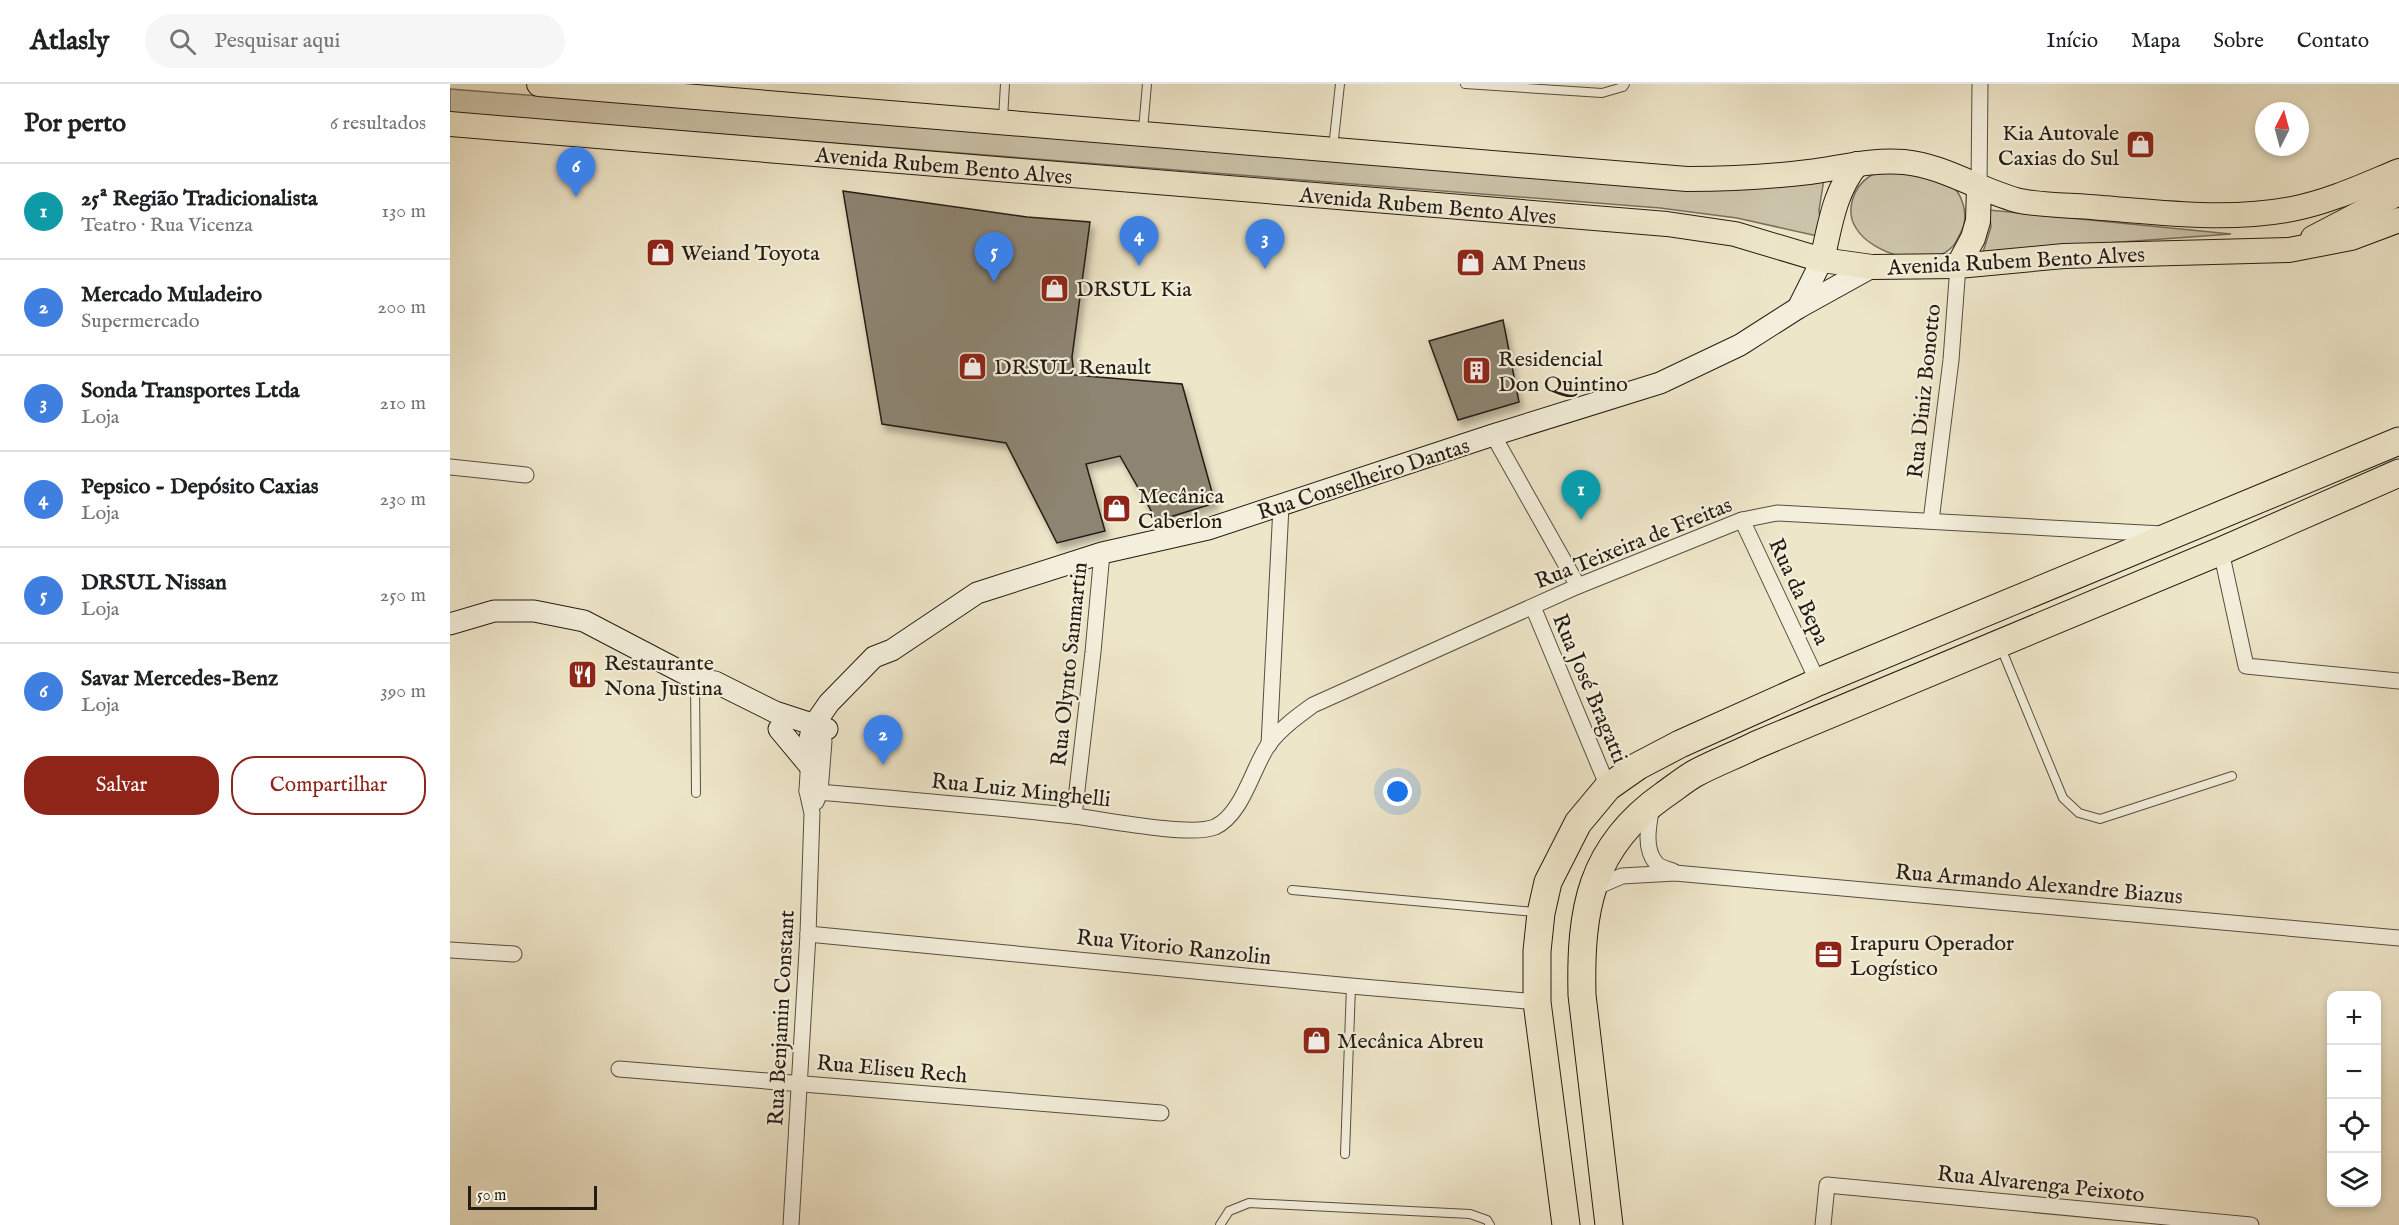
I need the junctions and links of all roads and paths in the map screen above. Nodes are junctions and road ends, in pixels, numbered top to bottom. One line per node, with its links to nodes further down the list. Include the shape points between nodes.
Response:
1 (539, 84): 8 (main road, Avenida Rubem Bento Alves)
2 (1005, 84): 8 (lane)
3 (1147, 84): 10 (lane)
4 (1340, 84): 11 (lane)
5 (1465, 84): 6 (lane, via 1602,93)
6 (1625, 84)
7 (1980, 84): 14 (street)
8 (1003, 123): 10 (main road, Avenida Rubem Bento Alves)
9 (450, 124): 18 (main road, Avenida Rubem Bento Alves, via 1666,224 1736,234)
10 (1142, 135): 11 (main road, Avenida Rubem Bento Alves)
11 (1332, 151): 12 (main road, Avenida Rubem Bento Alves, via 1687,180 1756,178)
12 (1857, 164): 14 (main road, Avenida Rubem Bento Alves, via 1904,162 1928,166); 18 (main road, via 1840,189)
13 (2399, 171): 14 (main road, Avenida Rubem Bento Alves, via 2292,209 2231,216 2018,200)
14 (1979, 187): 19 (main road, via 1978,220)
15 (2399, 193): 17 (main road)
16 (2399, 220): 17 (main road, Avenida Rubem Bento Alves, via 2351,238)
17 (2289, 250): 19 (main road, Avenida Rubem Bento Alves, via 2064,255)
18 (1812, 264): 20 (main road, Avenida Rubem Bento Alves); 21 (street)
19 (1958, 266): 20 (main road, Avenida Rubem Bento Alves); 29 (street, Rua Diniz Bonotto)
20 (1872, 267): 21 (street, Rua Conselheiro Dantas)
21 (1798, 308): 22 (street, Rua Conselheiro Dantas, via 1740,345 1660,383)
22 (1493, 435): 27 (street, Rua Conselheiro Dantas); 33 (street)
23 (2399, 441): 30 (highway)
24 (450, 466): 26 (street)
25 (2399, 473): 31 (highway)
26 (526, 475)
27 (1281, 506): 32 (street, Rua Conselheiro Dantas, via 1208,529); 44 (street)
28 (1742, 520): 29 (street, Rua Teixeira de Freitas, via 1777,513); 33 (street, Rua Teixeira de Freitas); 40 (street, Rua da Bepa)
29 (1931, 521): 30 (street, Rua Teixeira de Freitas)
30 (2171, 535): 40 (highway)
31 (2221, 551): 36 (highway); 39 (street, via 2246,666)
32 (1102, 553): 37 (street, Rua Conselheiro Dantas, via 977,593); 51 (street, Rua Olynto Sanmartin)
33 (1578, 586): 34 (street, Rua Teixeira de Freitas)
34 (1533, 607): 44 (street, Rua Teixeira de Freitas, via 1313,705); 47 (street, Rua José Bragatti)
35 (450, 624): 38 (street, via 494,611 534,611 584,621)
36 (2000, 644): 46 (lane, via 2063,798 2079,813 2100,819); 50 (highway, via 1756,745 1692,775)
37 (892, 650): 41 (street, Rua Conselheiro Dantas, via 874,657); 43 (street, Rua Conselheiro Dantas, via 884,664)
38 (695, 679): 42 (street, via 710,695); 49 (lane)
39 (2399, 681)
40 (1818, 682): 47 (highway, via 1659,755)
41 (829, 703): 42 (street); 43 (street, Rua Conselheiro Dantas)
42 (777, 721): 43 (street); 45 (street)
43 (819, 733): 45 (street, Rua Benjamin Constant); 48 (street, Rua Benjamin Constant)
44 (1269, 744): 52 (street, Rua Teixeira de Freitas, via 1251,784 1230,813 1216,826)
45 (809, 765): 48 (street, Rua Benjamin Constant)
46 (2232, 776)
47 (1608, 787): 56 (highway, via 1578,824 1548,882)
48 (813, 792): 51 (street, Rua Luiz Minghelli); 57 (street, Rua Benjamin Constant)
49 (696, 794)
50 (1653, 802): 53 (street, Rua Armando Alexandre Biazus, via 1649,852 1656,864); 54 (highway, via 1613,844)
51 (1074, 816): 52 (street, Rua Luiz Minghelli)
52 (1194, 831)
53 (1676, 873): 54 (street, Rua Armando Alexandre Biazus, via 1622,876); 58 (street, Rua Armando Alexandre Biazus)
54 (1592, 889): 72 (highway, via 1584,917 1582,995)
55 (1292, 890): 56 (lane)
56 (1541, 913): 62 (highway)
57 (808, 934): 61 (street, Rua Vitorio Ranzolin); 64 (street, Rua Benjamin Constant)
58 (2399, 938)
59 (450, 950): 60 (street)
60 (514, 954)
61 (1351, 986): 62 (street, Rua Vitorio Ranzolin); 66 (lane)
62 (1537, 1002): 71 (highway)
63 (619, 1069): 64 (street, Rua Eliseu Rech)
64 (799, 1083): 65 (street, Rua Eliseu Rech); 68 (street, Rua Benjamin Constant)
65 (1161, 1113)
66 (1345, 1154)
67 (2156, 1221): 73 (street, Rua Alvarenga Peixoto, via 1827,1185); 74 (street, Rua Alvarenga Peixoto)
68 (792, 1225)
69 (1220, 1225): 70 (lane, via 1229,1211 1249,1203 1470,1214)
70 (1490, 1225)
71 (1566, 1225)
72 (1609, 1225)
73 (1823, 1225)
74 (2251, 1225)

